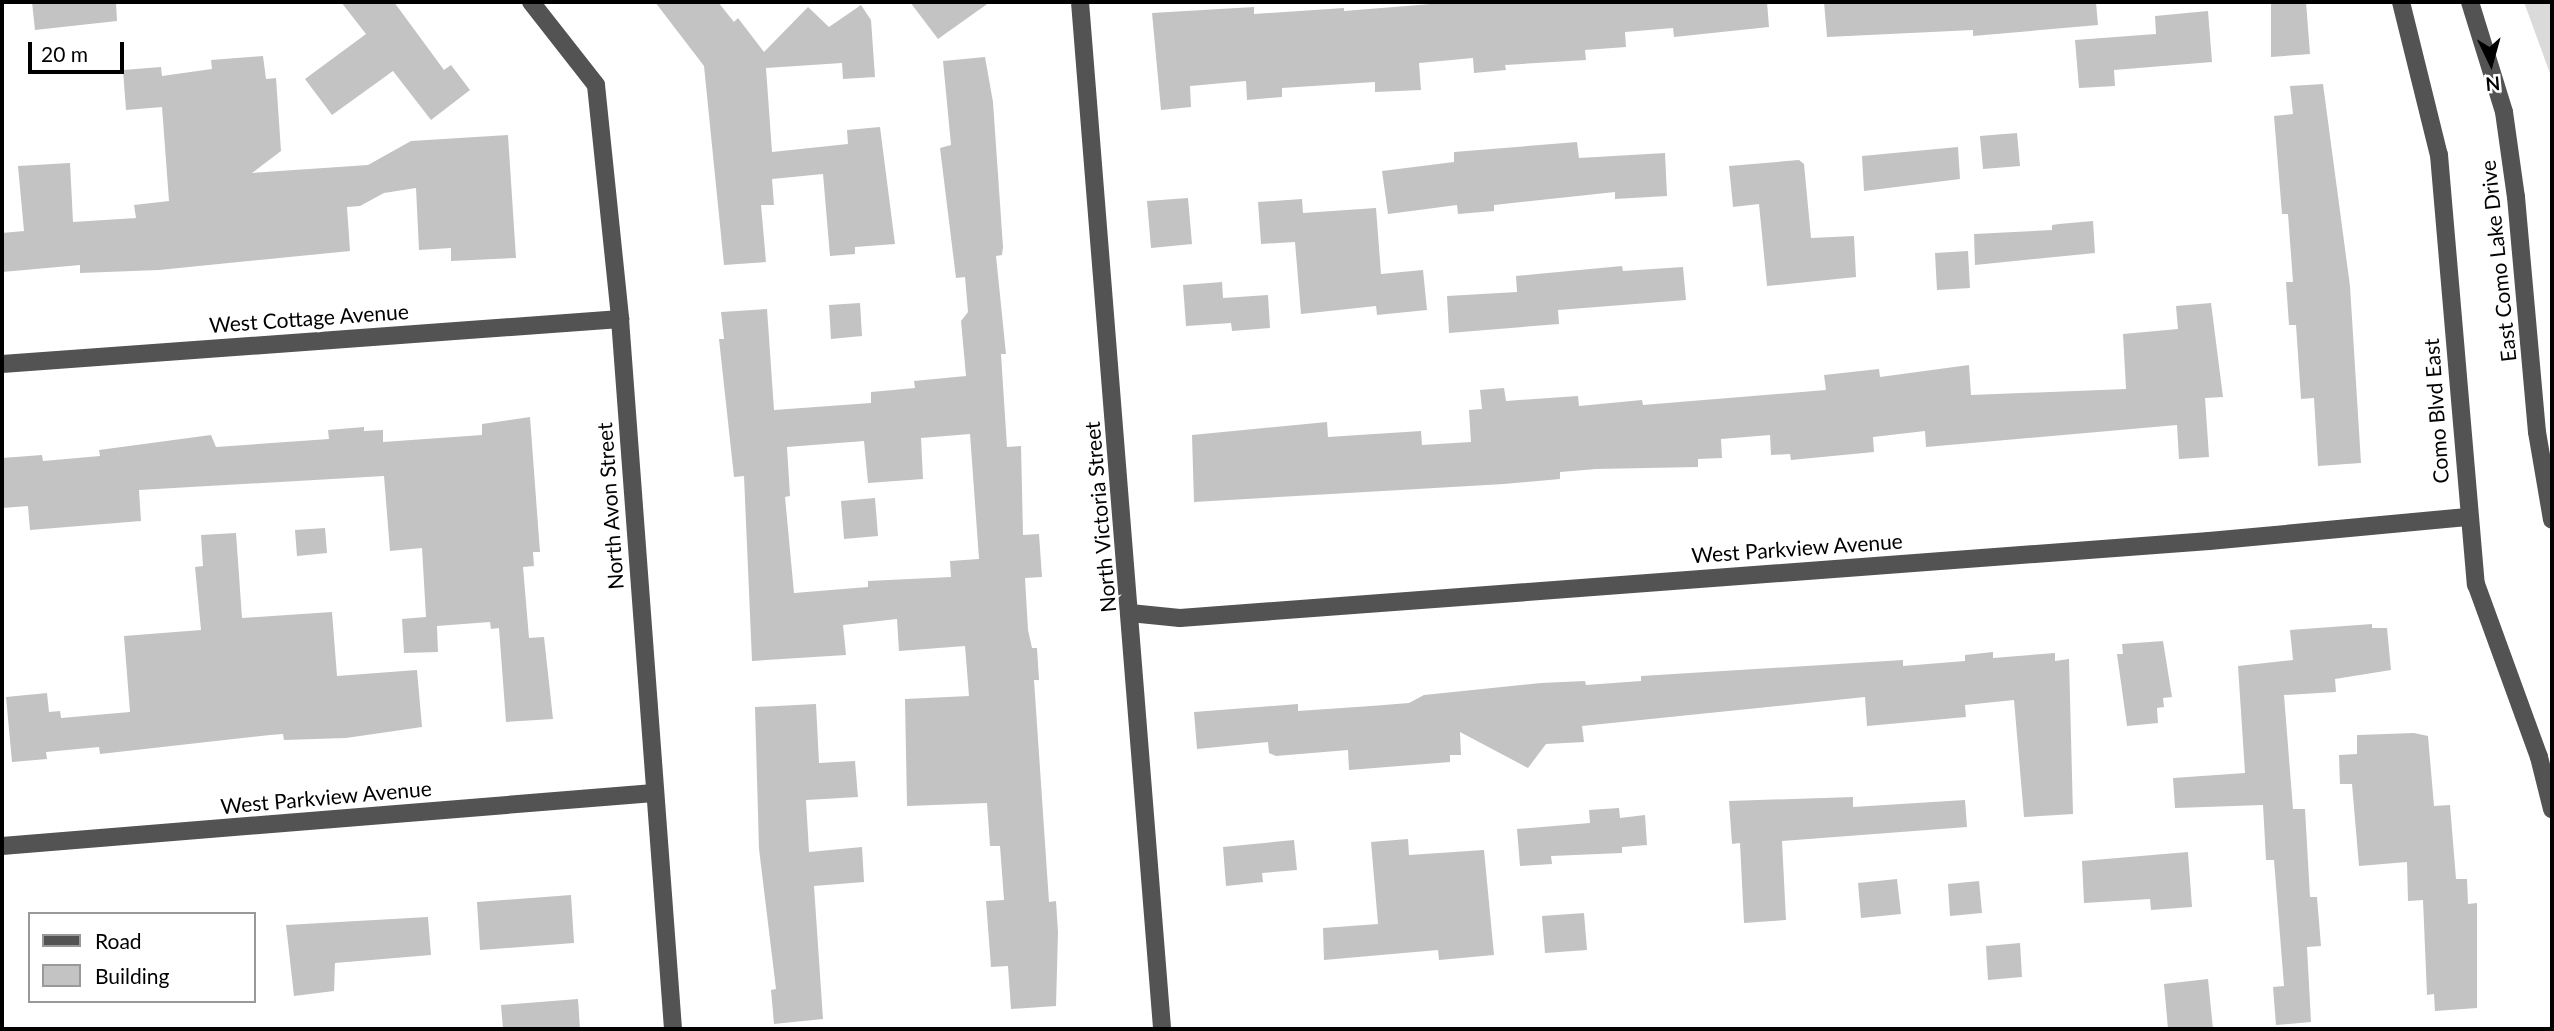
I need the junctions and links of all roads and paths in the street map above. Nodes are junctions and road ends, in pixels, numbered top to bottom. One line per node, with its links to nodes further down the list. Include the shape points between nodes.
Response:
1 (531, 2): 5 (street, North Avon Street, via 596,85)
2 (1080, 2): 9 (street, North Victoria Street)
3 (2401, 2): 7 (street, Como Blvd East, via 2439,155)
4 (2470, 2): 8 (street, East Como Lake Drive, via 2504,112 2537,432)
5 (620, 319): 6 (street, West Cottage Avenue); 10 (street, North Avon Street)
6 (2, 364)
7 (2467, 517): 9 (street, West Parkview Avenue, via 2209,541 1180,618); 11 (street, Como Blvd East, via 2476,584 2539,757)
8 (2552, 520)
9 (1130, 613): 14 (street, North Victoria Street)
10 (654, 793): 12 (street, West Parkview Avenue); 13 (street, North Avon Street)
11 (2552, 809)
12 (2, 846)
13 (673, 1029)
14 (1162, 1029)

